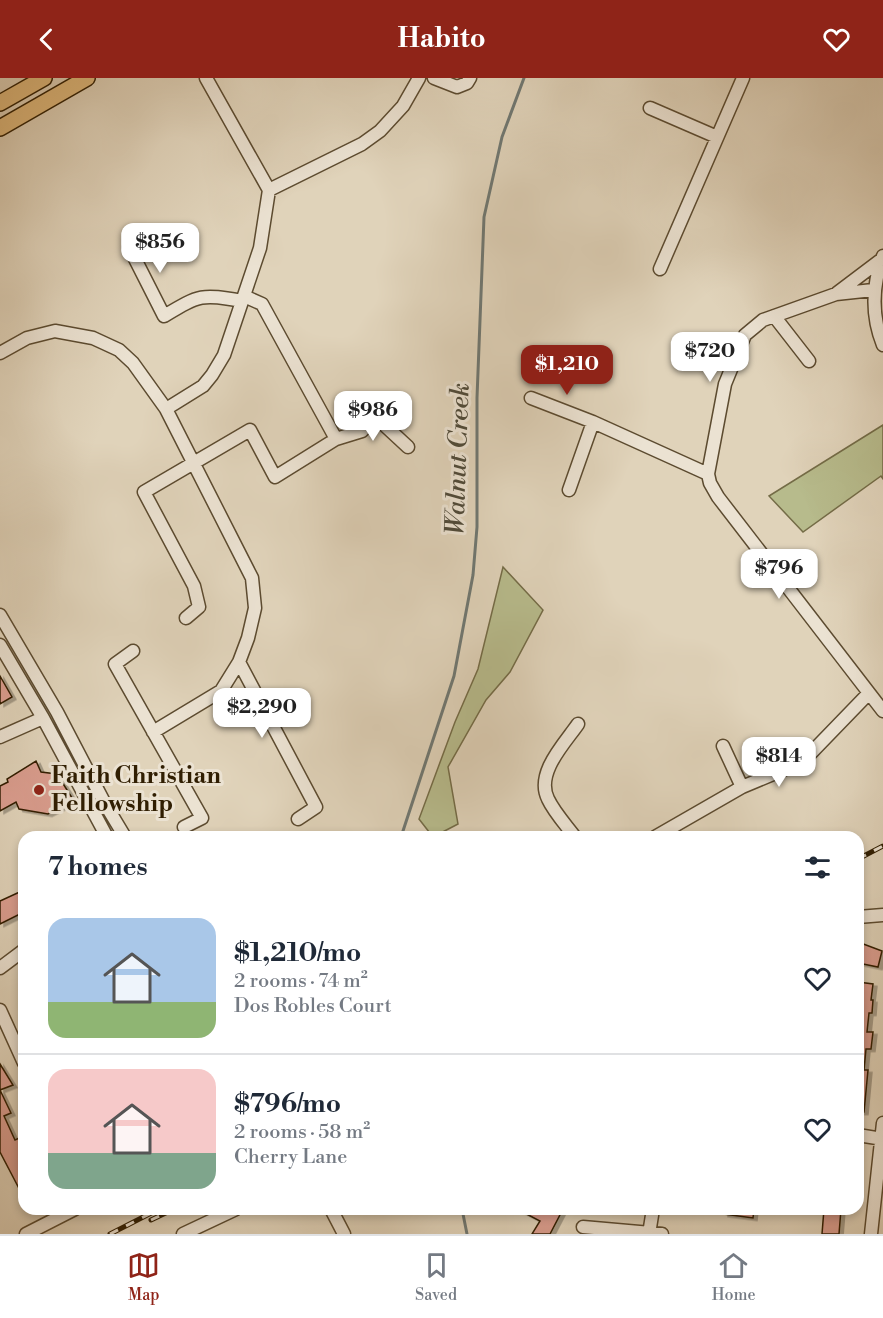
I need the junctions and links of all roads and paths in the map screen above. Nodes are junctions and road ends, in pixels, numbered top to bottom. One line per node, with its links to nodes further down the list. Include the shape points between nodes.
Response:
1 (44, 78): 8 (main road)
2 (87, 78): 10 (main road)
3 (206, 78): 12 (street)
4 (419, 78): 12 (street, via 403,106 380,131 362,144)
5 (434, 78): 6 (street, via 458,87)
6 (470, 78)
7 (743, 78): 11 (street)
8 (0, 103)
9 (650, 108): 11 (street)
10 (0, 128)
11 (717, 137): 15 (street)
12 (269, 190): 18 (street, via 260,248)
13 (129, 247): 18 (street, via 164,315 195,297)
14 (882, 257): 16 (street); 17 (street)
15 (660, 269)
16 (873, 290): 17 (street); 20 (street)
17 (836, 294): 19 (street)
18 (243, 298): 24 (street, via 225,355 212,375 203,386); 26 (street, via 262,304)
19 (774, 316): 22 (street); 29 (street, via 753,327 741,345 725,384)
20 (883, 345)
21 (0, 353): 24 (street, via 27,338 55,332 93,338 119,350 133,363)
22 (809, 361)
23 (531, 398): 25 (street)
24 (166, 410): 28 (street)
25 (593, 422): 29 (street); 30 (street)
26 (336, 439): 27 (street, via 362,431 373,420 380,421); 28 (street, via 275,477 250,430)
27 (408, 447)
28 (194, 463): 32 (street, via 144,492 194,586 199,607); 35 (street, via 252,578 255,608)
29 (708, 474): 36 (street, via 718,497)
30 (569, 490)
31 (0, 615): 47 (street)
32 (186, 618)
33 (0, 645): 38 (street)
34 (133, 651): 40 (street, via 115,664)
35 (238, 662): 40 (street, via 221,691); 44 (street, via 316,807)
36 (868, 693): 37 (street); 43 (street, via 810,754)
37 (883, 711)
38 (43, 718): 41 (street); 46 (street)
39 (578, 724): 48 (street, via 551,762 545,784 547,798)
40 (153, 732): 45 (street, via 202,818)
41 (0, 737)
42 (723, 746): 43 (street)
43 (742, 787): 49 (street)
44 (298, 819)
45 (184, 827)
46 (104, 831)
47 (121, 831)
48 (571, 831)
49 (665, 831)
50 (883, 915): 51 (street)
51 (864, 916)
52 (18, 954): 53 (street)
53 (0, 968)
54 (0, 1010): 55 (street)
55 (18, 1050)
56 (883, 1123): 58 (street)
57 (864, 1136): 58 (street)
58 (882, 1139): 69 (street)
59 (63, 1215): 65 (street)
60 (223, 1215): 66 (street)
61 (334, 1215): 67 (street)
62 (652, 1215): 64 (street)
63 (583, 1227): 64 (street)
64 (649, 1233): 68 (street)
65 (26, 1234)
66 (183, 1234)
67 (344, 1234)
68 (662, 1234)
69 (871, 1234)

